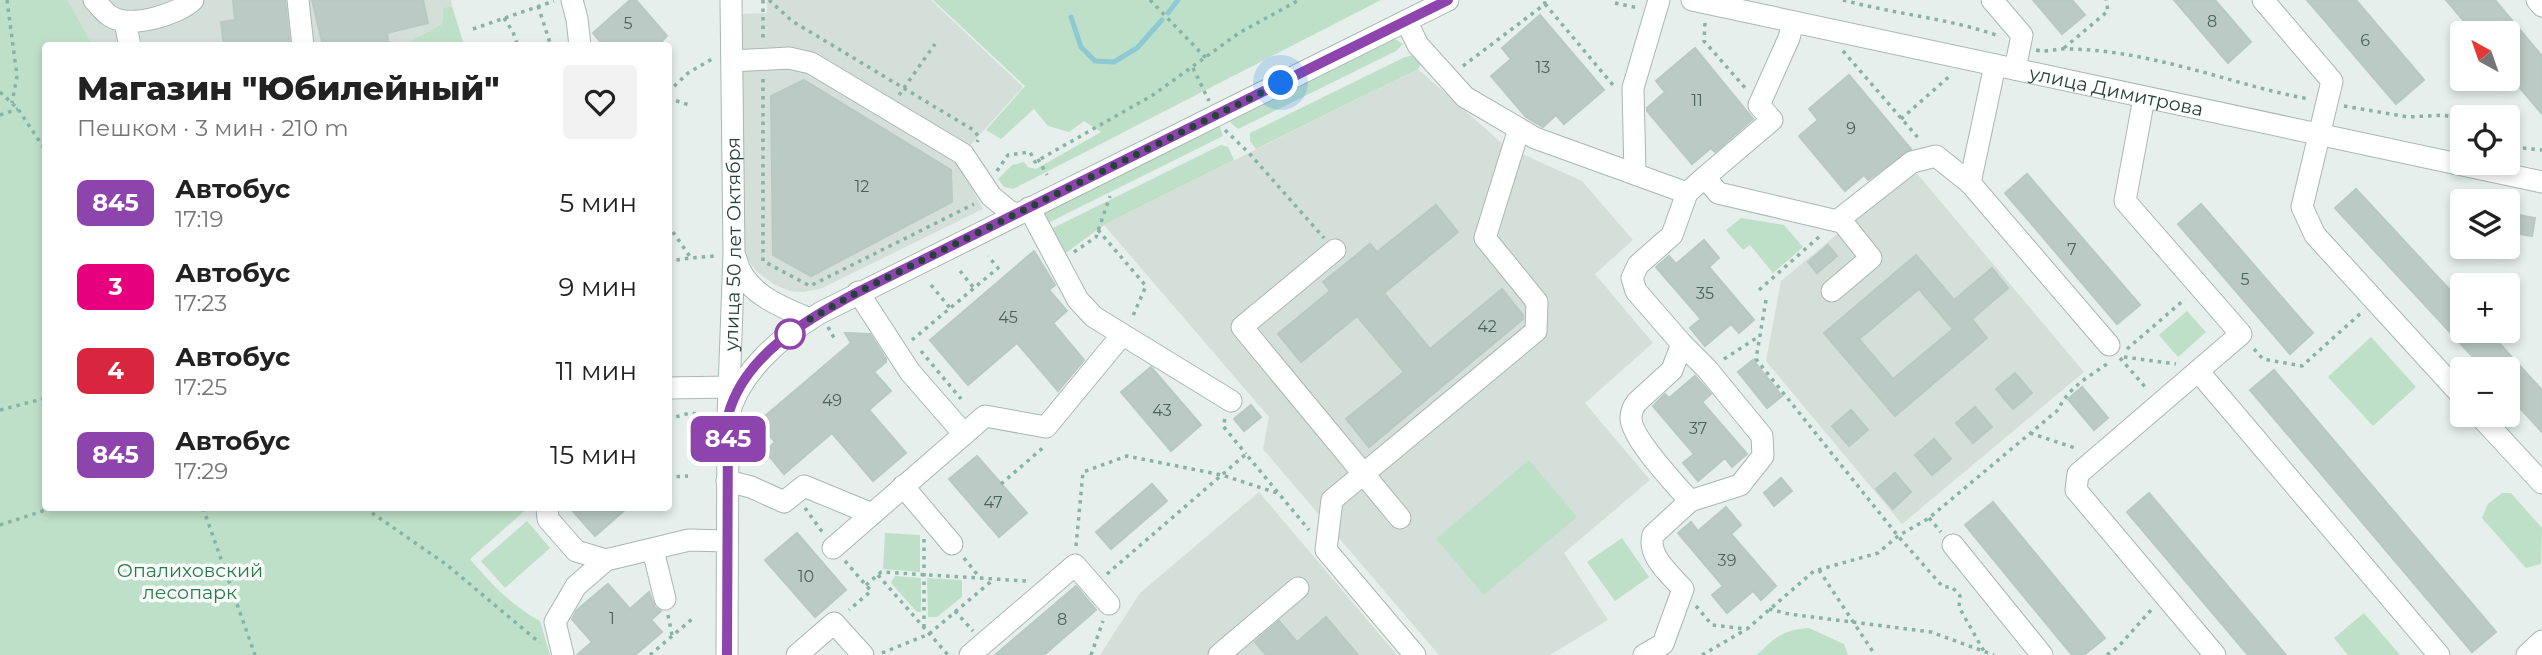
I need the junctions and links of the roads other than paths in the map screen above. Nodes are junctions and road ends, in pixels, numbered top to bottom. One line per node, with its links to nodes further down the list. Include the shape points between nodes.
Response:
1 (94, 0): 14 (street, via 109,16)
2 (193, 0): 14 (street, via 178,11)
3 (298, 0): 17 (street)
4 (572, 0): 18 (street)
5 (731, 0): 19 (street, улица 50 лет Октября)
6 (1448, 0): 13 (street)
7 (1659, 0): 24 (street, via 1633,88)
8 (1695, 0): 15 (street, улица Димитрова)
9 (1992, 0): 20 (street, via 2022,35)
10 (2263, 0): 23 (street, via 2332,81)
11 (2537, 0): 12 (street)
12 (2542, 6)
13 (1406, 21): 22 (street, via 1418,45 1465,97); 29 (street)
14 (125, 22): 16 (street)
15 (1793, 22): 20 (street, улица Димитрова); 25 (street, via 1759,105 1772,120)
16 (129, 42)
17 (303, 42)
18 (580, 42)
19 (732, 54): 29 (street, via 811,64 963,154 990,196 1009,211); 32 (street, улица 50 лет Октября)
20 (2005, 67): 21 (street, улица Димитрова); 27 (street)
21 (2144, 98): 23 (street, улица Димитрова); 39 (street, via 2124,201 2241,334)
22 (1520, 129): 24 (street); 47 (street, via 1485,238 1537,302 1536,331)
23 (2319, 135): 26 (street, улица Димитрова); 40 (street, via 2302,208 2315,235)
24 (1636, 174): 28 (street)
25 (1705, 177): 28 (street); 30 (street, via 1718,193)
26 (2542, 182)
27 (1970, 183): 30 (street, via 1936,156 1912,162); 38 (street)
28 (1687, 193): 37 (street, via 1672,235 1638,265 1632,278 1636,291)
29 (1023, 211): 34 (street); 36 (street, via 1078,300 1094,317)
30 (1838, 220): 33 (street, via 1871,258)
31 (1335, 250): 47 (street, via 1242,327)
32 (727, 254): 35 (street, via 755,290); 41 (street, улица 50 лет Октября)
33 (1832, 291)
34 (858, 292): 35 (street); 46 (street, via 910,372)
35 (810, 319): 44 (street, via 748,376)
36 (1126, 330): 43 (street); 46 (street, via 1045,427 985,416)
37 (1682, 344): 51 (street, via 1672,370 1637,402 1631,421 1659,466); 51 (street, via 1762,436 1763,456 1740,485)
38 (2114, 351)
39 (2198, 371): 74 (street, via 2078,474 2076,491); 75 (street)
40 (2450, 383)
41 (729, 387): 42 (street); 44 (street, улица 50 лет Октября)
42 (672, 388)
43 (1231, 401)
44 (720, 416): 48 (street, улица 50 лет Октября)
45 (2490, 427): 49 (street)
46 (964, 434): 50 (street)
47 (1363, 474): 54 (street); 71 (street, via 1332,500 1326,550)
48 (727, 481): 53 (street, via 784,502 804,486); 55 (street, улица 50 лет Октября)
49 (2542, 484)
50 (903, 486): 53 (street); 56 (street)
51 (1690, 501): 72 (street, via 1658,529 1651,542 1655,555 1683,589 1663,644)
52 (547, 511): 60 (street, via 548,519 576,551)
53 (872, 514): 58 (street)
54 (1400, 519)
55 (727, 541): 59 (street, via 688,540); 67 (street, улица 50 лет Октября)
56 (952, 544)
57 (1953, 545): 73 (street)
58 (833, 548)
59 (653, 550): 60 (street); 62 (street)
60 (606, 560): 66 (street, via 576,586 555,622)
61 (1298, 588): 70 (street)
62 (665, 599)
63 (1109, 604): 65 (street, via 1074,565)
64 (2542, 641): 76 (street)
65 (977, 649)
66 (556, 652)
67 (727, 655)
68 (797, 655): 69 (street, via 834,623)
69 (863, 655)
70 (1219, 655)
71 (1415, 655)
72 (1644, 655)
73 (2042, 655)
74 (2215, 655)
75 (2439, 655)
76 (2527, 655)

